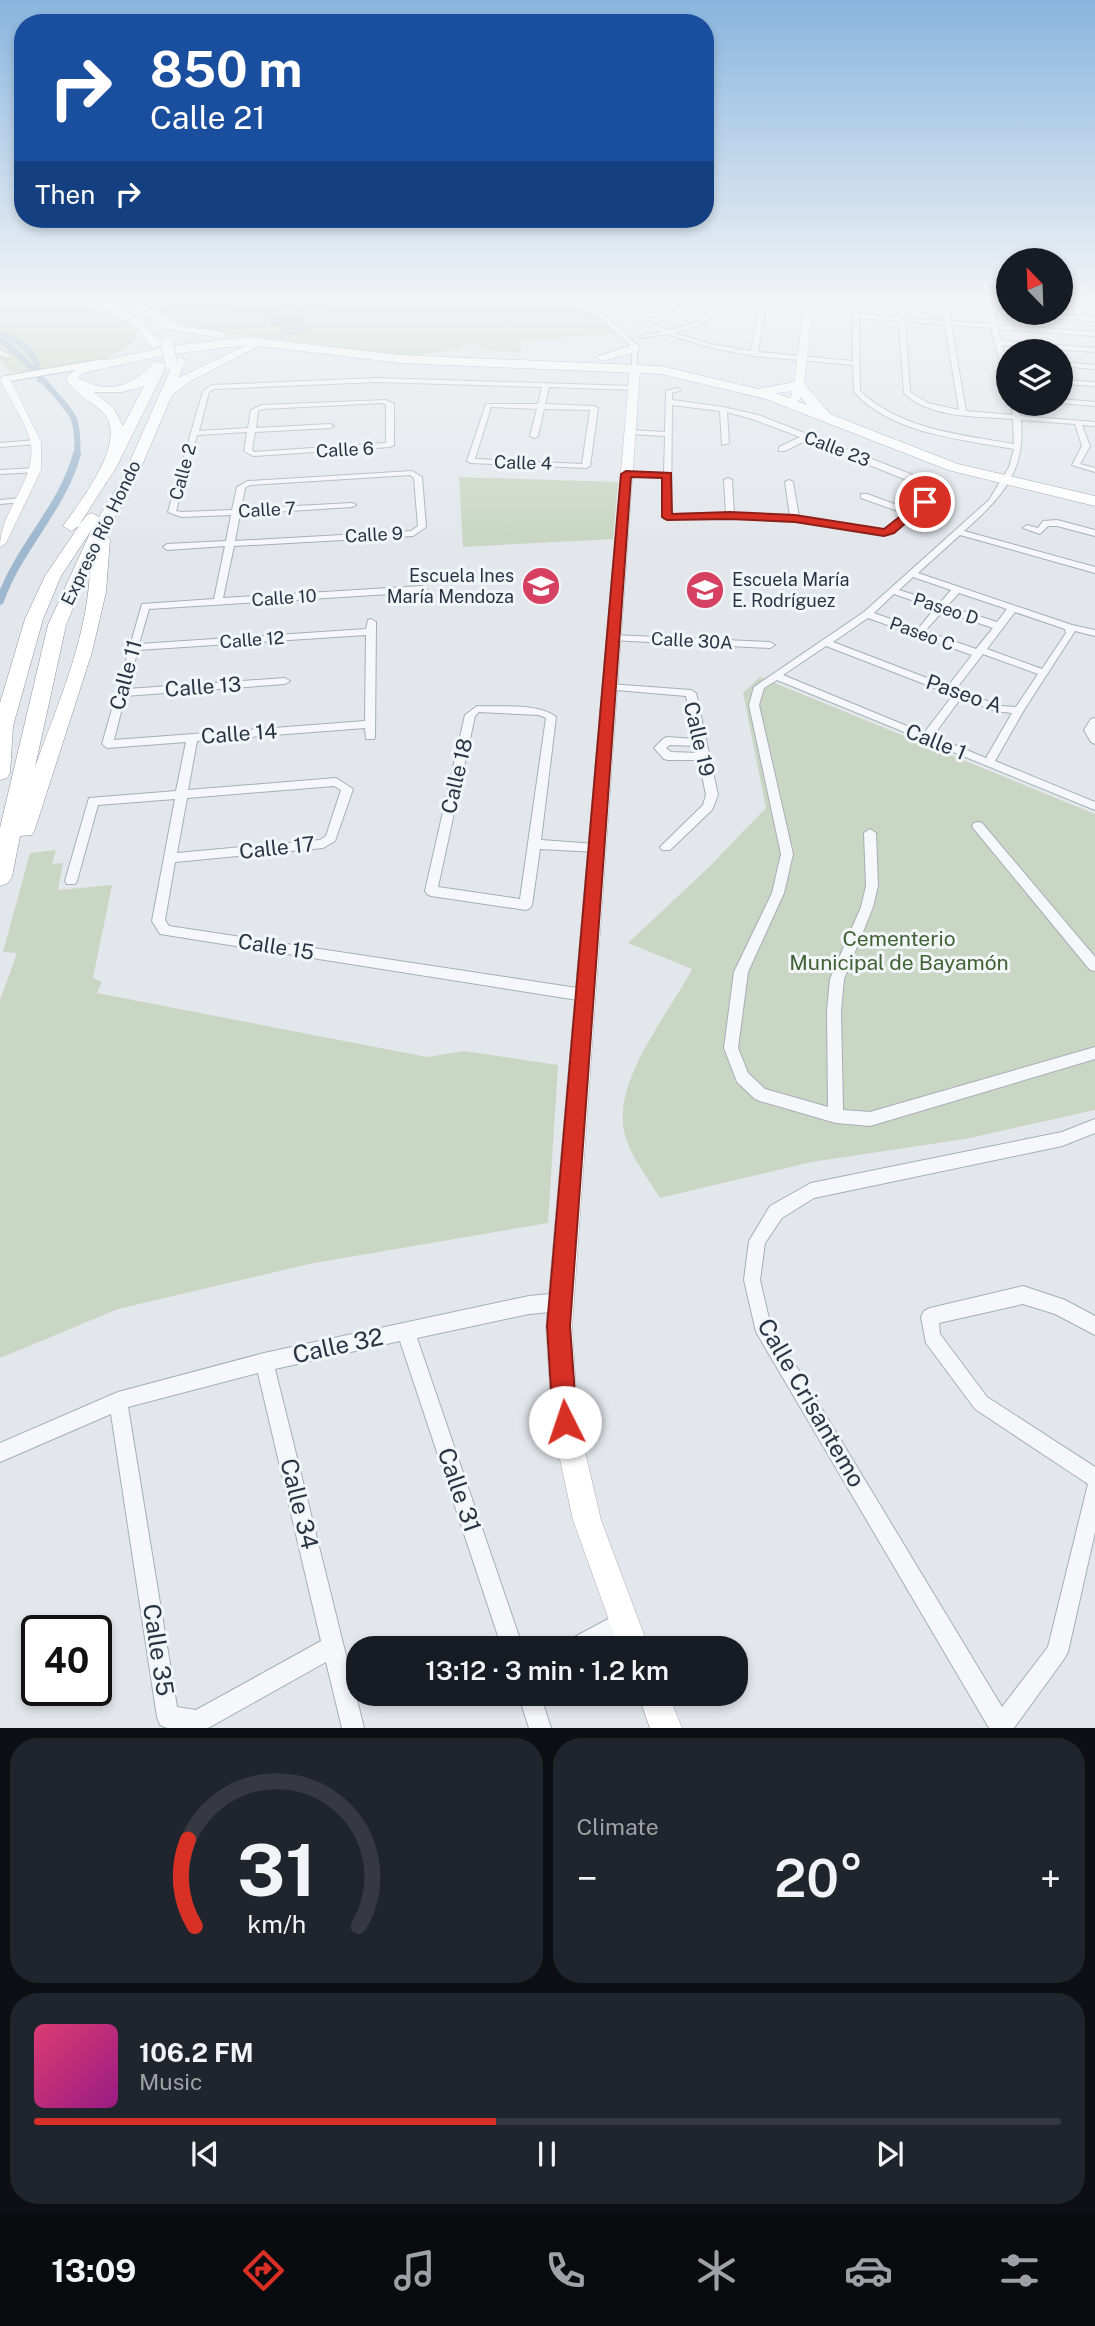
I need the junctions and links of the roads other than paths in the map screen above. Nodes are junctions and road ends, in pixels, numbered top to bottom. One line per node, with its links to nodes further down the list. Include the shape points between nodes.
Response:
1 (2, 379): 46 (street)
2 (69, 380): 27 (highway)
3 (73, 380): 27 (highway)
4 (79, 380): 5 (highway, via 104,390)
5 (145, 380)
6 (154, 380): 51 (highway, Expreso Río Hondo)
7 (157, 380): 117 (highway, via 116,480 45,592 2,726)
8 (168, 380): 25 (highway, Expreso Río Hondo)
9 (185, 380): 25 (highway)
10 (562, 380): 21 (street, Calle 2)
11 (635, 380): 41 (street)
12 (711, 380): 18 (highway); 26 (highway)
13 (737, 380): 18 (highway)
14 (800, 380): 23 (street)
15 (857, 380): 49 (street, via 857,392 875,409 939,432)
16 (907, 380): 34 (street, via 912,397)
17 (957, 380): 34 (street)
18 (740, 381): 26 (highway)
19 (480, 382): 21 (street, Calle 2); 42 (street, Calle 2, via 377,380 212,387 206,391)
20 (1073, 383): 22 (street)
21 (546, 384): 32 (street)
22 (1095, 384)
23 (799, 386): 26 (highway); 30 (street, via 796,398); 37 (highway, via 814,406)
24 (678, 390): 28 (street, via 669,391)
25 (167, 392): 64 (highway, Expreso Río Hondo)
26 (765, 393): 30 (highway)
27 (94, 399): 51 (highway, via 111,412 117,425)
28 (669, 402): 33 (street, Calle 23); 43 (street, Calle 23)
29 (1073, 402): 31 (street)
30 (788, 403): 37 (highway)
31 (1095, 404)
32 (541, 407): 32 (street, Calle 4, via 488,405 471,461 586,466 594,408); 44 (street)
33 (723, 409): 45 (street, Calle 23); 47 (street)
34 (963, 413): 35 (street)
35 (1017, 417): 36 (street); 49 (street)
36 (1078, 423): 38 (street); 53 (street, via 1086,446 1076,465)
37 (838, 424): 58 (highway, via 953,467)
38 (1095, 424)
39 (330, 426): 40 (street)
40 (251, 430): 40 (street, Calle 6, via 255,410 262,407 390,404 390,445 383,448 253,454 247,451); 42 (street)
41 (630, 432): 43 (street); 55 (street)
42 (194, 433): 69 (street, Calle 2, via 172,512)
43 (668, 434): 56 (street, Calle 23)
44 (534, 436)
45 (806, 436): 50 (street); 68 (street, Calle 23, via 936,487 938,491)
46 (36, 442): 48 (street); 52 (street)
47 (725, 443)
48 (0, 445)
49 (1018, 447): 58 (street)
50 (782, 449)
51 (110, 466): 102 (highway, Expreso Río Hondo, via 38,575)
52 (35, 470): 54 (street); 62 (street)
53 (1095, 470)
54 (0, 472)
55 (626, 474): 56 (street); 92 (street)
56 (667, 475): 70 (street, Calle 23, via 667,517)
57 (727, 480): 70 (street)
58 (1007, 480): 63 (highway); 73 (street, via 992,502)
59 (269, 481): 67 (street, via 240,487); 76 (street, Calle 9, via 412,474 418,477 422,527 413,533)
60 (789, 482): 71 (street)
61 (864, 496): 68 (street)
62 (21, 500): 65 (street); 75 (street)
63 (1095, 500)
64 (117, 501): 97 (highway, Expreso Río Hondo, via 77,576); 129 (highway, via 101,542 97,592 73,681 20,843)
65 (0, 502)
66 (352, 505): 67 (street, Calle 7)
67 (236, 512): 69 (street, Calle 7); 76 (street)
68 (911, 513): 71 (street, Calle 23, via 884,533)
69 (181, 515)
70 (730, 515): 71 (street, Calle 23)
71 (795, 519)
72 (1027, 528): 74 (street, via 1040,531 1045,523 1057,523)
73 (958, 532): 78 (street); 79 (street)
74 (1095, 533)
75 (2, 536)
76 (230, 544): 77 (street, Calle 9); 83 (street)
77 (167, 547)
78 (1095, 570)
79 (912, 574): 81 (street); 82 (street)
80 (422, 589): 83 (street, Calle 10)
81 (957, 589): 85 (street); 86 (street)
82 (893, 591): 85 (street, Paseo D); 87 (street)
83 (218, 602): 84 (street, Calle 10)
84 (145, 606): 95 (street, Calle 11)
85 (940, 607): 88 (street, Paseo D); 90 (street)
86 (1013, 608): 88 (street); 89 (street)
87 (867, 614): 90 (street, Paseo C); 93 (street)
88 (998, 626): 96 (street)
89 (1069, 627): 91 (street); 98 (street, via 1071,633)
90 (919, 633): 96 (street, Paseo C)
91 (1095, 633)
92 (613, 638): 94 (street, Calle 30A); 103 (street)
93 (825, 642): 99 (street); 100 (street, via 780,670)
94 (770, 645)
95 (134, 647): 105 (street, Calle 11); 108 (street, Calle 12, via 371,627)
96 (979, 652): 98 (street, Paseo C); 104 (street)
97 (49, 658): 122 (highway, via 36,688); 127 (highway, Expreso Río Hondo)
98 (1044, 673): 106 (street)
99 (909, 675): 104 (street, Paseo A)
100 (778, 676): 111 (street, Calle 1); 133 (street, via 759,687 754,705 787,854 778,893 741,972 731,1048 742,1077 760,1094)
101 (285, 681): 105 (street, Calle 13)
102 (0, 684)
103 (609, 687): 113 (street, Calle 19, via 691,693); 125 (street)
104 (954, 692): 106 (street, Paseo A, via 999,709); 111 (street)
105 (122, 693): 114 (street, Calle 11)
106 (1019, 710): 116 (street)
107 (1095, 720): 112 (street, via 1089,730)
108 (370, 724): 109 (street, Calle 14); 110 (street, Calle 12)
109 (192, 737): 114 (street, Calle 14); 118 (street, Calle 15)
110 (370, 737)
111 (926, 738): 116 (street, Calle 1)
112 (1095, 740)
113 (702, 743): 115 (street, Calle 19); 115 (street, via 667,741 659,748 668,756)
114 (107, 744)
115 (705, 757): 124 (street, Calle 19, via 712,795 708,807)
116 (989, 763): 119 (street, Calle 1)
117 (0, 773)
118 (183, 794): 126 (street, Calle 15); 126 (street, Calle 17, via 336,782 347,789 331,838 323,844); 128 (street, via 93,801)
119 (1095, 806)
120 (978, 826): 130 (street)
121 (870, 833): 133 (street, via 872,886 837,979)
122 (0, 834)
123 (534, 844): 123 (street, Calle 18, via 551,717 541,712 477,709 470,715 431,891 526,905); 125 (street)
124 (666, 847)
125 (596, 848): 131 (street)
126 (170, 858): 131 (street, Calle 15, via 158,921 164,930)
127 (0, 877)
128 (71, 881)
129 (0, 887)
130 (1095, 966)
131 (584, 995): 135 (street)
132 (1095, 1053): 133 (street, via 870,1119)
133 (836, 1116)
134 (1095, 1126): 153 (street, Calle Crisantemo, via 1062,1139 811,1191 776,1212 757,1241 752,1280 762,1325)
135 (561, 1302): 137 (street, Calle 32); 143 (street, via 565,1422 587,1520)
136 (1095, 1326): 141 (street, via 1059,1306 1023,1295 930,1317 932,1337 981,1404)
137 (406, 1332): 138 (street, Calle 32); 144 (street, Calle 31)
138 (264, 1362): 139 (street, Calle 32); 147 (street, Calle 34)
139 (118, 1401): 140 (street); 147 (street, Calle 35, via 168,1717 198,1721)
140 (0, 1453)
141 (1095, 1478)
142 (1095, 1490): 153 (street, via 1057,1652)
143 (623, 1620): 145 (street); 146 (street)
144 (509, 1636)
145 (595, 1636)
146 (629, 1636)
147 (334, 1646): 150 (street, Calle 34)
148 (533, 1706): 151 (street)
149 (658, 1706): 152 (street)
150 (353, 1727)
151 (540, 1727)
152 (666, 1727)
153 (1002, 1727)

